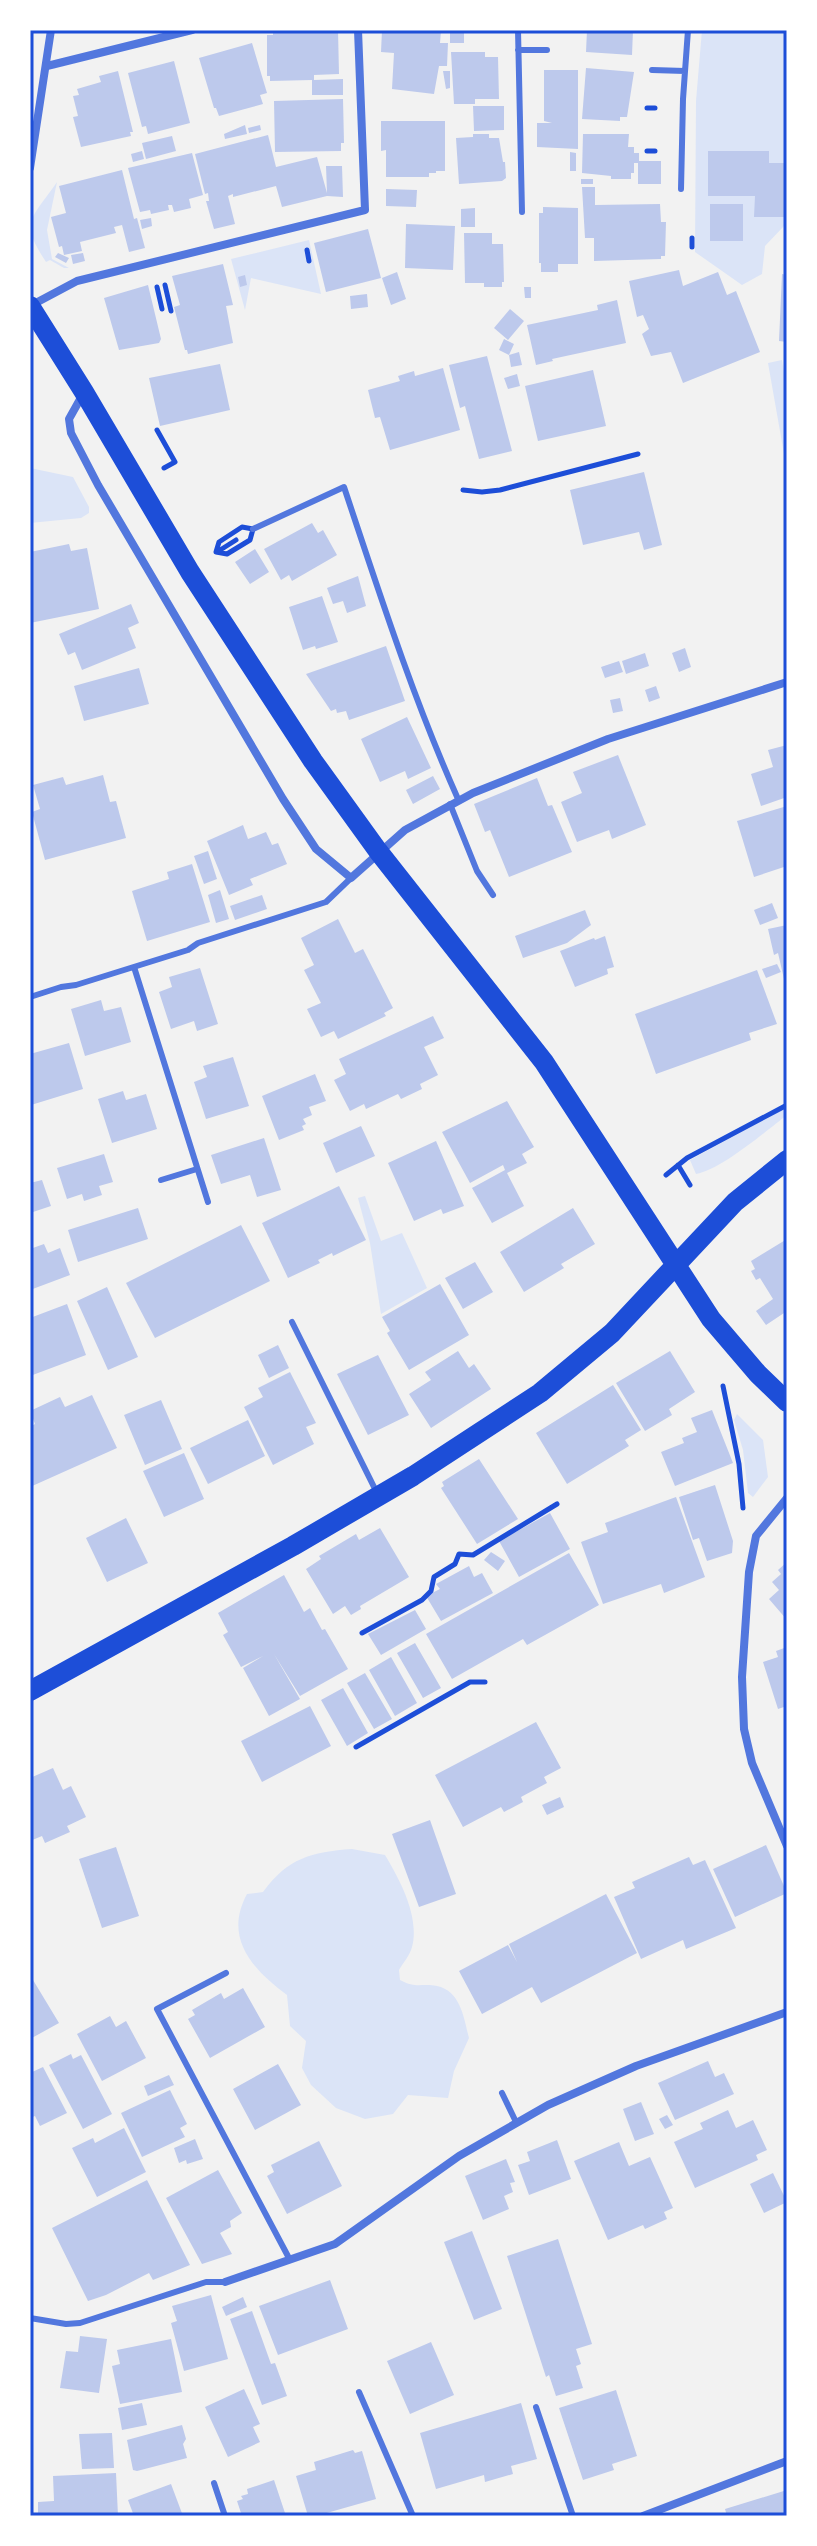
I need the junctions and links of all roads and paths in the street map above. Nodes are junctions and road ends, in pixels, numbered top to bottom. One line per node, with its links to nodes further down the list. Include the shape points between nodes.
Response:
1 (51, 30): 8 (street)
2 (192, 30): 8 (street)
3 (358, 30): 22 (street, via 365,210 77,281)
4 (518, 30): 6 (lane)
5 (688, 30): 10 (lane)
6 (518, 50): 7 (lane); 17 (lane)
7 (547, 50)
8 (47, 66): 15 (street)
9 (652, 70): 10 (lane)
10 (685, 71): 16 (lane)
11 (647, 108): 12 (path)
12 (655, 108)
13 (647, 151): 14 (path)
14 (655, 151)
15 (30, 168)
16 (681, 189)
17 (522, 212)
18 (692, 238): 19 (path)
19 (692, 247)
20 (162, 276): 24 (path)
21 (155, 278): 23 (path)
22 (30, 306): 25 (main road)
23 (162, 309)
24 (171, 311)
25 (84, 392): 35 (main road, via 239,650); 36 (street, via 69,419 71,433 98,485 291,812 316,849)
26 (157, 430): 28 (path, via 175,462)
27 (638, 454): 29 (path, via 500,490)
28 (164, 468)
29 (463, 490)
30 (253, 529): 34 (lane, via 344,487)
31 (223, 548): 32 (path)
32 (216, 552)
33 (787, 682): 34 (street, via 608,739)
34 (454, 802): 35 (street); 37 (lane, via 477,871)
35 (378, 851): 36 (street); 48 (main road, via 544,1062)
36 (351, 878): 38 (lane, via 326,902)
37 (493, 895)
38 (134, 967): 39 (lane); 43 (lane)
39 (30, 997)
40 (787, 1105): 42 (path)
41 (787, 1160): 48 (main road, via 735,1202)
42 (678, 1165): 44 (path); 46 (path)
43 (197, 1169): 45 (lane); 47 (lane)
44 (666, 1175)
45 (161, 1180)
46 (690, 1185)
47 (208, 1202)
48 (676, 1267): 51 (main road, via 711,1319); 52 (main road, via 559,1379)
49 (292, 1322): 52 (lane)
50 (723, 1386): 55 (path)
51 (787, 1402)
52 (378, 1496): 58 (main road)
53 (787, 1498): 60 (street, via 756,1536 742,1677 744,1729 752,1763)
54 (557, 1504): 56 (path, via 473,1555 459,1554 455,1564 434,1577 422,1600)
55 (743, 1508)
56 (362, 1633)
57 (485, 1682): 59 (path, via 470,1682)
58 (30, 1691)
59 (356, 1747)
60 (787, 1846)
61 (226, 1973): 65 (lane, via 157,2009)
62 (787, 2012): 64 (street, via 636,2066)
63 (502, 2093): 64 (lane)
64 (516, 2122): 65 (street, via 335,2244)
65 (290, 2260): 66 (street)
66 (225, 2282): 67 (lane, via 206,2282 80,2323)
67 (30, 2318)
68 (359, 2392): 73 (lane)
69 (536, 2407): 74 (lane)
70 (787, 2461): 75 (street)
71 (214, 2483): 72 (lane)
72 (225, 2516)
73 (413, 2516)
74 (573, 2516)
75 (643, 2516)

